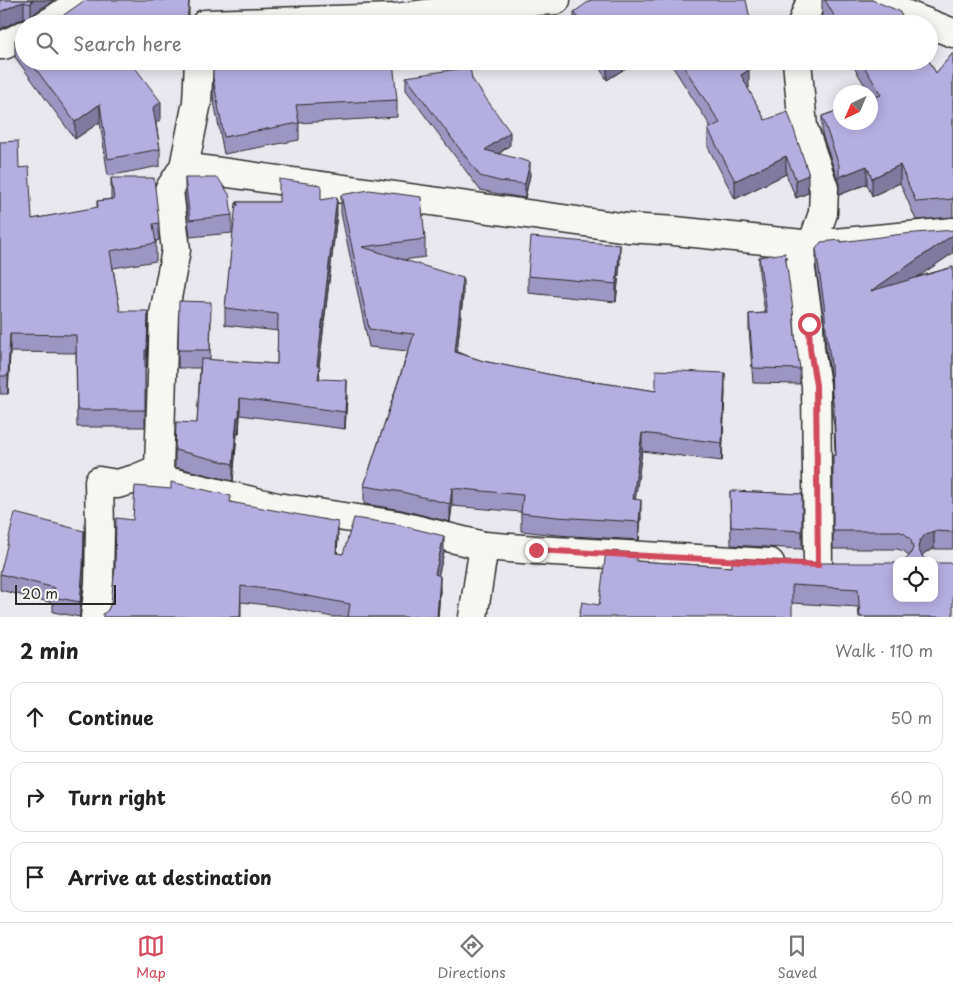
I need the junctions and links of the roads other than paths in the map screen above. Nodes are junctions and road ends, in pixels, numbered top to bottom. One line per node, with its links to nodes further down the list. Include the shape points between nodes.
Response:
1 (82, 0): 6 (street)
2 (202, 0): 7 (street)
3 (556, 0): 8 (street)
4 (811, 0): 9 (street)
5 (869, 0): 10 (street)
6 (61, 15)
7 (203, 15)
8 (418, 15)
9 (805, 15)
10 (907, 15)
11 (938, 27): 12 (street)
12 (953, 33)
13 (15, 40): 14 (street)
14 (0, 45)
15 (198, 70): 17 (street)
16 (798, 70): 19 (street, via 803,127 824,188 823,213)
17 (184, 167): 19 (street, via 628,228); 20 (street, via 169,190 176,250 164,314 160,469)
18 (953, 232): 19 (street)
19 (812, 245): 21 (street, via 800,263 816,385 828,565)
20 (136, 479): 21 (street, via 170,482 277,507 398,525); 22 (street, via 117,484 99,481 99,584)
21 (484, 546): 23 (street)
22 (95, 617)
23 (474, 617)

